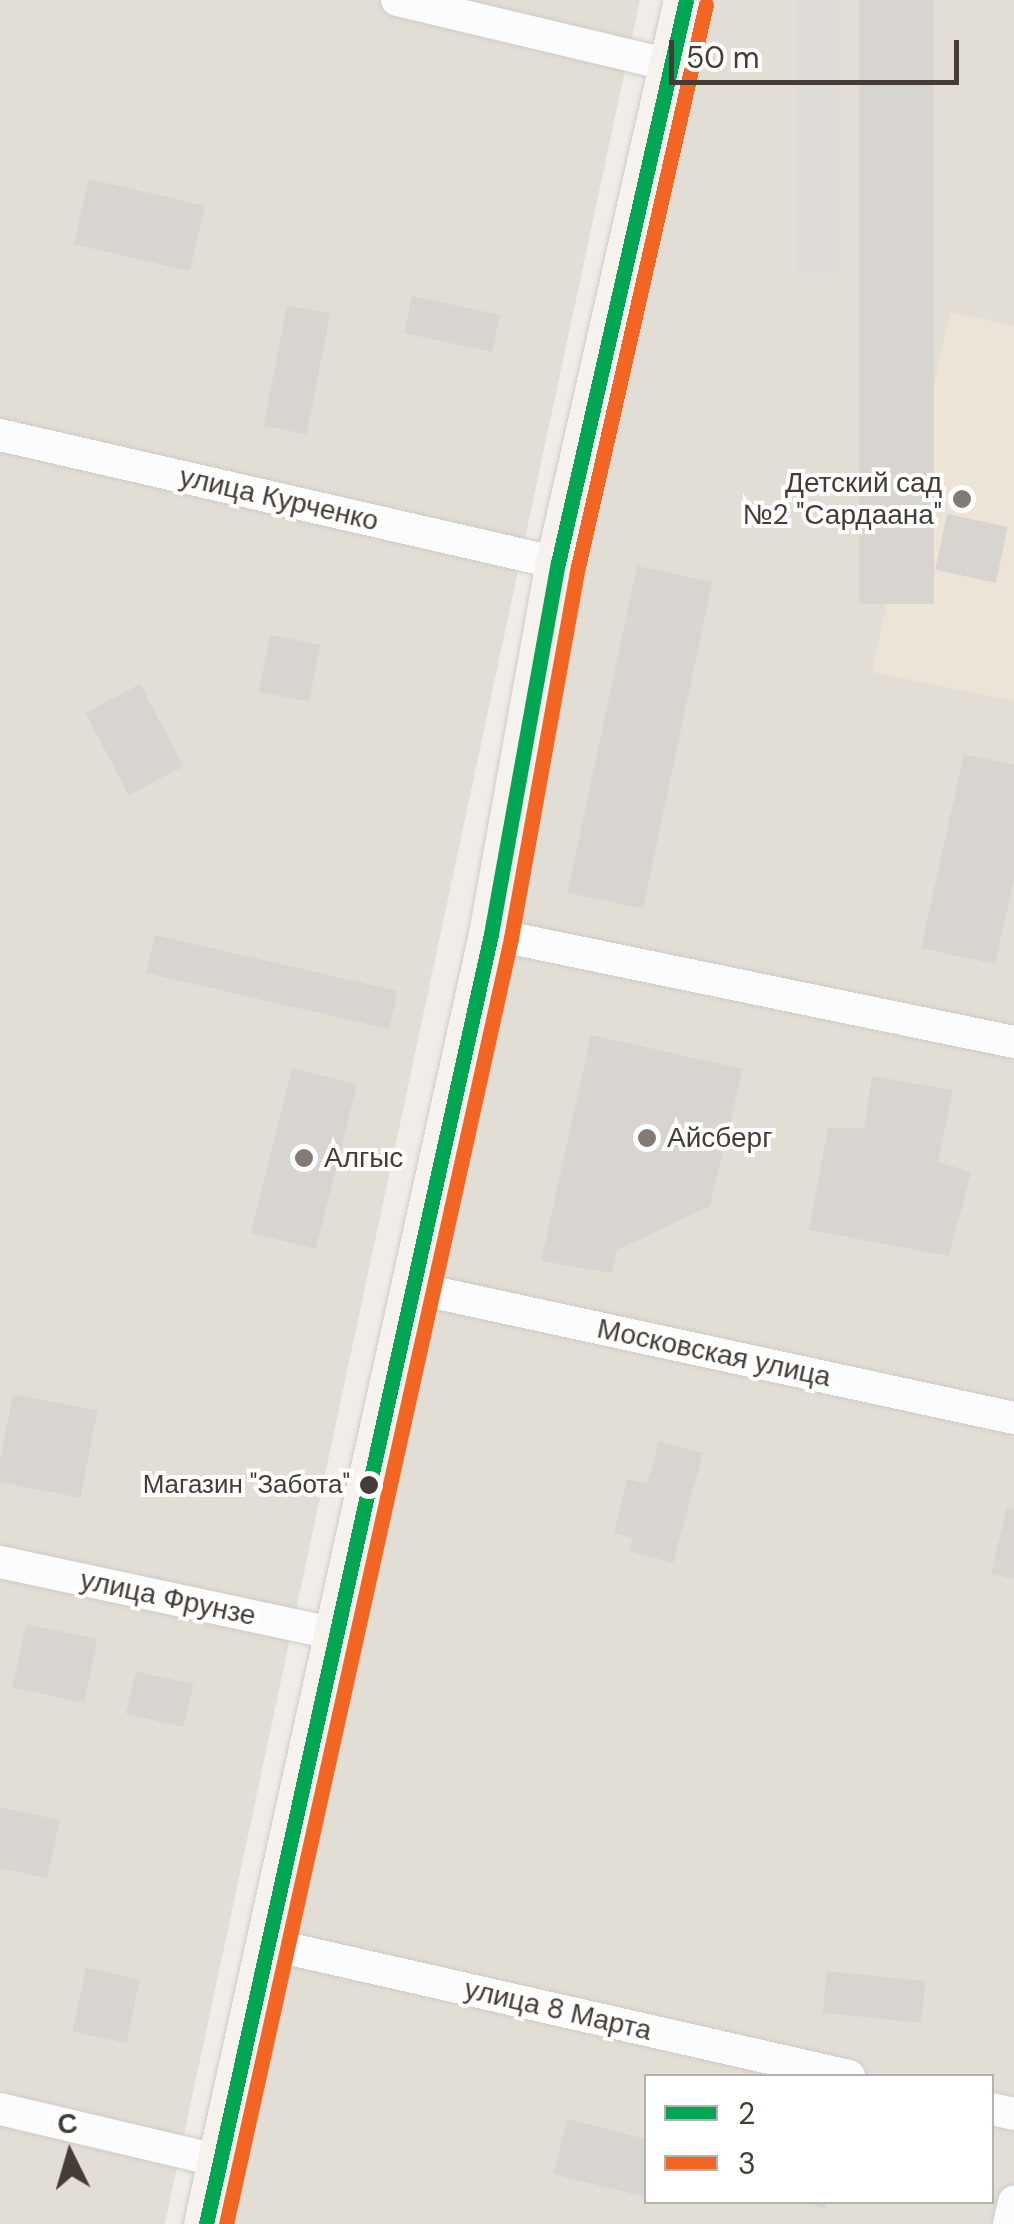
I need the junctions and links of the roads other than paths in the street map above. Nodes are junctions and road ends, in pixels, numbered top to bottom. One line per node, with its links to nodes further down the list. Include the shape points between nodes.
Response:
1 (397, 0): 3 (street)
2 (686, 0): 3 (main road)
3 (674, 66): 5 (main road)
4 (0, 436): 5 (street, улица Курченко)
5 (558, 563): 6 (main road)
6 (490, 934): 7 (street); 8 (main road)
7 (1014, 1042)
8 (414, 1288): 9 (street, Московская улица); 11 (main road)
9 (1014, 1418)
10 (0, 1562): 11 (street, улица Фрунзе)
11 (336, 1634): 12 (main road)
12 (268, 1944): 13 (street, улица 8 Марта); 15 (main road)
13 (840, 2074)
14 (0, 2109): 15 (street)
15 (220, 2161): 17 (main road)
16 (1014, 2202): 18 (street)
17 (206, 2224)
18 (1009, 2224)

